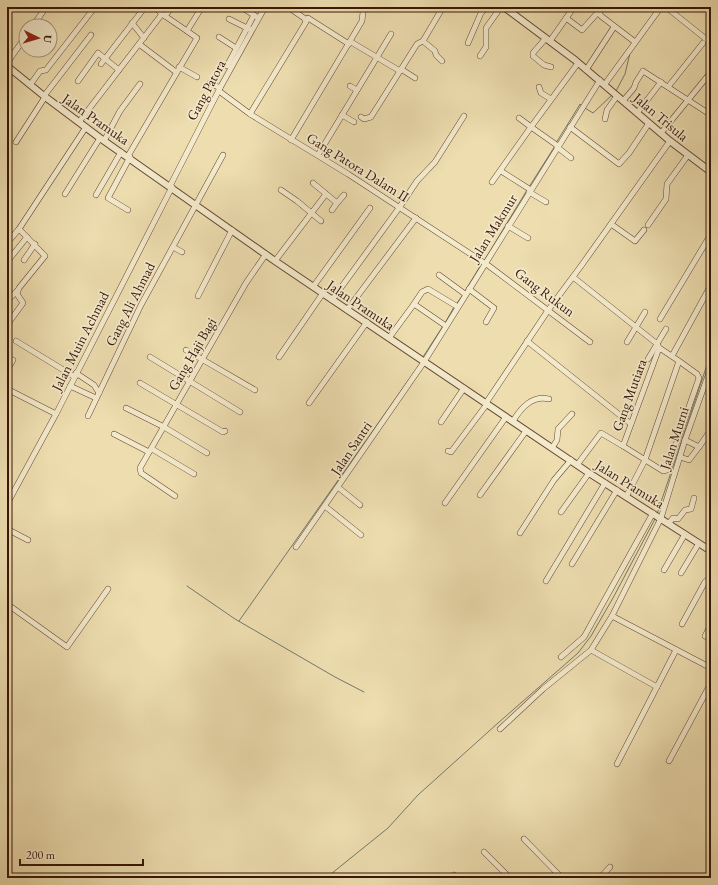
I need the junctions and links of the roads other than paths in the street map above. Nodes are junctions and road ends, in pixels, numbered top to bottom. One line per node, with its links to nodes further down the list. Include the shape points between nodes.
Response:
1 (46, 7): 20 (street)
2 (95, 7): 64 (street, via 46,70 40,71)
3 (145, 7): 24 (street)
4 (155, 7): 18 (street)
5 (172, 7): 18 (street)
6 (202, 7): 27 (street)
7 (239, 7): 19 (street)
8 (265, 7): 19 (street, Gang Patora)
9 (288, 7): 23 (street)
10 (443, 7): 33 (street)
11 (487, 7): 36 (street, via 481,13)
12 (504, 7): 32 (street, Jalan Trisula); 42 (street, via 486,28 486,47)
13 (574, 7): 21 (street)
14 (661, 7): 34 (street, Jalan Makmur)
15 (666, 7): 38 (street)
16 (602, 8): 21 (street, via 582,30); 25 (street, via 600,14)
17 (364, 12): 35 (street)
18 (164, 15): 27 (street); 31 (street)
19 (256, 17): 26 (street, Gang Patora)
20 (38, 18)
21 (566, 18): 32 (street)
22 (229, 19): 26 (street)
23 (306, 21): 35 (street, via 308,18); 76 (street)
24 (132, 23): 31 (street); 44 (street)
25 (614, 27): 34 (street); 55 (street)
26 (249, 30): 40 (street, Gang Patora)
27 (187, 31): 52 (street, via 197,38)
28 (391, 34): 45 (street)
29 (91, 35): 71 (street)
30 (219, 37): 40 (street)
31 (144, 38): 39 (street)
32 (548, 40): 47 (street, Jalan Trisula); 51 (street, via 533,53 533,56)
33 (421, 42): 46 (street); 54 (street)
34 (635, 42): 60 (street, Jalan Makmur)
35 (350, 43): 45 (street); 91 (street)
36 (468, 43)
37 (703, 43): 67 (street)
38 (711, 43)
39 (139, 44): 52 (street); 53 (street)
40 (238, 47): 43 (street, Gang Patora)
41 (18, 48): 48 (street)
42 (483, 54)
43 (235, 56): 50 (street); 68 (street, Gang Patora)
44 (105, 58): 49 (street); 53 (street); 59 (street, via 98,53)
45 (376, 58): 54 (street); 69 (street)
46 (442, 61)
47 (578, 63): 55 (street, Jalan Trisula); 72 (street)
48 (7, 64): 64 (street, Jalan Pramuka)
49 (101, 64)
50 (227, 66)
51 (550, 67)
52 (177, 69): 57 (street); 98 (street)
53 (119, 70): 83 (street)
54 (400, 70): 58 (street); 80 (street, via 371,118)
55 (586, 70): 60 (street, Jalan Trisula)
56 (711, 72): 74 (street)
57 (197, 77)
58 (415, 78)
59 (78, 81)
60 (602, 82): 70 (street, Jalan Trisula); 88 (street, Jalan Makmur)
61 (660, 82): 67 (street); 73 (street, via 642,72 634,88); 75 (street)
62 (210, 83): 68 (street, Gang Patora Dalam II)
63 (140, 84): 90 (street)
64 (30, 85): 71 (street, Jalan Pramuka)
65 (350, 86): 69 (street)
66 (539, 87): 72 (street, via 541,92)
67 (668, 87): 74 (street)
68 (219, 90): 76 (street, Gang Patora Dalam II); 105 (street, Gang Patora)
69 (357, 90): 77 (street)
70 (615, 94): 73 (street, Jalan Trisula); 82 (street)
71 (44, 97): 83 (street, Jalan Pramuka); 93 (street)
72 (551, 99): 87 (street)
73 (623, 101): 75 (street, Jalan Trisula)
74 (687, 101): 78 (street); 89 (street)
75 (637, 113): 85 (street, Jalan Trisula)
76 (250, 114): 91 (street, Gang Patora Dalam II)
77 (342, 115): 84 (street); 96 (street)
78 (711, 115)
79 (464, 116): 116 (street, via 435,162 417,181)
80 (360, 117)
81 (519, 118): 87 (street)
82 (605, 119)
83 (79, 122): 86 (street, Jalan Pramuka)
84 (354, 122)
85 (649, 123): 88 (street, via 621,164 617,164); 89 (street, Jalan Trisula)
86 (86, 127): 90 (street, Jalan Pramuka); 125 (street)
87 (531, 127): 94 (street); 101 (street)
88 (570, 127): 94 (street, Jalan Makmur)
89 (661, 133): 92 (street, Jalan Trisula)
90 (102, 139): 95 (street, Jalan Pramuka); 108 (street)
91 (291, 140): 96 (street, Gang Patora Dalam II)
92 (670, 141): 97 (street, Jalan Trisula); 122 (street)
93 (16, 142)
94 (556, 145): 100 (street); 107 (street, Jalan Makmur)
95 (121, 152): 98 (street, Jalan Pramuka); 110 (street)
96 (318, 155): 116 (street, Gang Patora Dalam II)
97 (688, 155): 102 (street, Jalan Trisula); 123 (street, via 667,184 666,199)
98 (129, 156): 105 (street, Jalan Pramuka); 117 (street, via 108,198)
99 (223, 156): 114 (street, Gang Ali Ahmad)
100 (571, 158)
101 (501, 171): 103 (street); 107 (street)
102 (711, 172)
103 (492, 182)
104 (313, 183): 109 (street)
105 (171, 186): 114 (street, Jalan Pramuka); 181 (street, Jalan Muin Achmad)
106 (281, 190): 119 (street)
107 (529, 190): 112 (street); 124 (street, Jalan Makmur)
108 (65, 194)
109 (326, 194): 113 (street); 119 (street)
110 (96, 195)
111 (344, 195): 113 (street)
112 (546, 202)
113 (337, 203): 118 (street)
114 (196, 204): 126 (street, Jalan Pramuka); 133 (street, Gang Ali Ahmad)
115 (370, 208): 143 (street)
116 (399, 208): 120 (street, Gang Patora Dalam II); 149 (street)
117 (128, 210)
118 (332, 210)
119 (311, 213): 121 (street); 137 (street)
120 (416, 218): 139 (street, Gang Patora Dalam II); 154 (street)
121 (321, 221)
122 (611, 224): 127 (street, via 635,240); 141 (street)
123 (648, 225)
124 (508, 226): 130 (street); 139 (street, Jalan Makmur)
125 (19, 229): 129 (street); 131 (street)
126 (232, 230): 135 (street, Jalan Pramuka); 148 (street)
127 (644, 230)
128 (711, 234): 156 (street)
129 (27, 237): 132 (street); 138 (street)
130 (528, 238)
131 (7, 243)
132 (35, 244): 136 (street); 145 (street, via 44,254 44,258)
133 (173, 247): 134 (street); 189 (street, Gang Ali Ahmad, via 141,305)
134 (182, 252)
135 (266, 254): 137 (street, Jalan Pramuka); 176 (street, Gang Haji Bagi, via 246,283)
136 (24, 260)
137 (275, 261): 143 (street, Jalan Pramuka)
138 (7, 262)
139 (483, 262): 144 (street, Jalan Makmur); 153 (street, Gang Rukun)
140 (439, 275): 147 (street)
141 (573, 277): 153 (street); 161 (street)
142 (711, 284): 171 (street)
143 (313, 287): 146 (street, Jalan Pramuka)
144 (469, 289): 147 (street, Jalan Makmur); 158 (street, via 494,308)
145 (18, 290): 150 (street); 159 (street, via 17,294 23,302)
146 (323, 293): 149 (street, Jalan Pramuka); 173 (street)
147 (464, 293): 152 (street, Jalan Makmur)
148 (198, 296)
149 (332, 300): 154 (street, Jalan Pramuka)
150 (7, 301)
151 (414, 304): 152 (street, via 422,292 428,289); 160 (street); 163 (street)
152 (456, 306): 160 (street, Jalan Makmur)
153 (549, 309): 165 (street); 166 (street, Gang Rukun)
154 (347, 310): 157 (street, Jalan Pramuka)
155 (645, 312): 161 (street)
156 (660, 319)
157 (367, 322): 163 (street, Jalan Pramuka); 192 (street)
158 (486, 322)
159 (7, 325)
160 (445, 325): 178 (street, Jalan Makmur)
161 (635, 327): 167 (street); 168 (street)
162 (666, 329): 168 (street)
163 (389, 338): 178 (street, Jalan Pramuka)
164 (16, 341): 181 (street)
165 (527, 341): 194 (street); 203 (street)
166 (590, 342)
167 (627, 342)
168 (656, 343): 169 (street); 174 (street)
169 (660, 349): 171 (street, Gang Mutiara); 203 (street, Gang Mutiara)
170 (186, 350): 176 (street)
171 (672, 356): 177 (street, Gang Mutiara)
172 (150, 357): 183 (street)
173 (279, 357)
174 (648, 359)
175 (13, 360): 180 (street)
176 (204, 360): 183 (street, Gang Haji Bagi); 188 (street)
177 (679, 361): 182 (street, Gang Mutiara); 218 (street)
178 (424, 362): 186 (street, Jalan Pramuka); 223 (street, Jalan Santri)
179 (711, 367): 182 (street, Jalan Murni)
180 (7, 370)
181 (76, 375): 185 (street, Jalan Muin Achmad); 189 (street, via 94,385)
182 (703, 379): 209 (street, Jalan Murni); 218 (street, Gang Mutiara, via 667,470 663,471)
183 (191, 381): 193 (street, Gang Haji Bagi); 196 (street)
184 (140, 383): 193 (street)
185 (70, 386): 190 (street); 197 (street, Jalan Muin Achmad)
186 (464, 388): 194 (street, Jalan Pramuka); 202 (street)
187 (7, 389): 197 (street)
188 (255, 390)
189 (99, 393): 190 (street, Gang Ali Ahmad)
190 (96, 398): 199 (street, Gang Ali Ahmad)
191 (549, 400): 201 (street, via 538,398 528,403)
192 (308, 403)
193 (178, 404): 204 (street, Gang Haji Bagi); 206 (street)
194 (487, 404): 200 (street, Jalan Pramuka); 214 (street, via 452,451)
195 (126, 408): 204 (street)
196 (240, 412)
197 (56, 414): 230 (street, Jalan Muin Achmad)
198 (572, 414): 212 (street, via 558,429 557,440)
199 (88, 416)
200 (506, 417): 201 (street, Jalan Pramuka); 229 (street)
201 (513, 421): 205 (street, Jalan Pramuka)
202 (441, 422)
203 (631, 424): 210 (street, Gang Mutiara)
204 (164, 427): 213 (street, Gang Haji Bagi); 215 (street)
205 (526, 431): 212 (street, Jalan Pramuka); 225 (street)
206 (226, 432)
207 (114, 434): 213 (street)
208 (708, 434): 211 (street)
209 (685, 440): 211 (street); 216 (street, Jalan Murni)
210 (623, 446): 218 (street, Gang Mutiara); 219 (street, via 601,434)
211 (699, 447): 216 (street, via 690,460)
212 (552, 448): 217 (street, Jalan Pramuka)
213 (150, 451): 221 (street); 226 (street, Gang Haji Bagi, via 140,468 141,473)
214 (448, 451)
215 (207, 453)
216 (680, 457): 235 (street, Jalan Murni)
217 (571, 460): 219 (street, Jalan Pramuka); 238 (street, via 558,475)
218 (645, 460): 227 (street)
219 (577, 465): 220 (street, Jalan Pramuka)
220 (589, 473): 222 (street, Jalan Pramuka); 233 (street)
221 (194, 474)
222 (605, 483): 224 (street, Jalan Pramuka); 249 (street)
223 (339, 488): 231 (street); 232 (street, Jalan Santri)
224 (617, 490): 227 (street, Jalan Pramuka); 245 (street)
225 (480, 495)
226 (175, 496)
227 (626, 496): 234 (street, Jalan Pramuka)
228 (694, 498): 236 (street, via 691,509 685,510 678,519 673,518)
229 (446, 503)
230 (7, 504)
231 (360, 505)
232 (326, 507): 240 (street); 243 (street, Jalan Santri)
233 (561, 512)
234 (653, 513): 235 (street, Jalan Pramuka); 258 (street, via 584,637)
235 (661, 518): 236 (street, Jalan Pramuka); 252 (street, Jalan Murni)
236 (669, 523): 239 (street, Jalan Pramuka)
237 (7, 528): 241 (street)
238 (520, 533)
239 (685, 534): 242 (street, Jalan Pramuka); 246 (street)
240 (361, 535)
241 (28, 540)
242 (699, 543): 244 (street, Jalan Pramuka); 247 (street)
243 (296, 548)
244 (711, 551)
245 (572, 564)
246 (664, 570)
247 (681, 573)
248 (711, 577): 253 (street, via 705,582)
249 (546, 581)
250 (108, 589): 251 (street, via 68,647)
251 (7, 604)
252 (612, 616): 256 (street, Jalan Murni); 257 (street)
253 (682, 624)
254 (711, 624): 255 (street, via 705,636)
255 (711, 639)
256 (591, 650): 261 (street); 262 (street, Jalan Murni)
257 (676, 650): 259 (street); 261 (street)
258 (560, 657)
259 (711, 668)
260 (711, 682): 263 (street)
261 (656, 687): 264 (street)
262 (500, 729)
263 (669, 761)
264 (617, 764)
265 (524, 839): 268 (street)
266 (484, 852): 269 (street)
267 (610, 867): 272 (street)
268 (556, 873): 270 (street); 271 (street)
269 (510, 878)
270 (551, 878)
271 (562, 878)
272 (600, 878)

